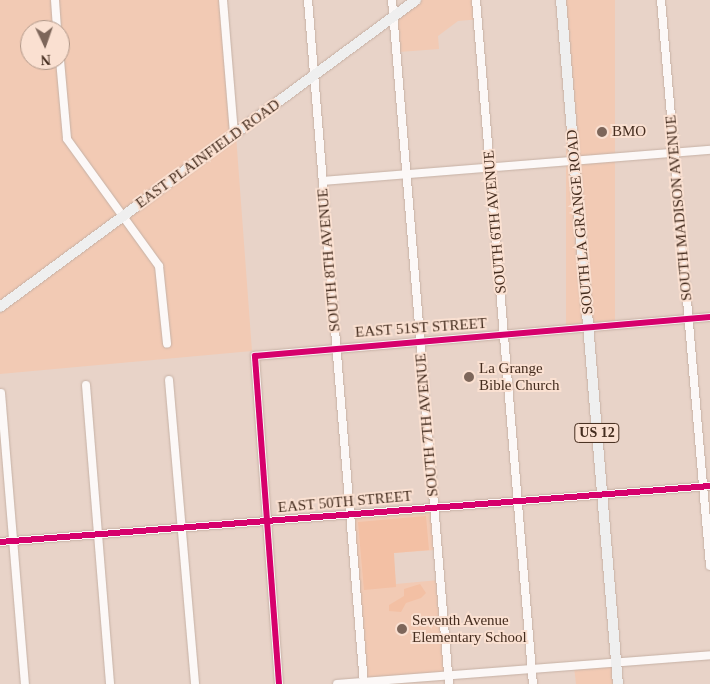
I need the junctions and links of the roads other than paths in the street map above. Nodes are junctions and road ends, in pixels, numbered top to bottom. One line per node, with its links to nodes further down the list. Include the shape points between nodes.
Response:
1 (55, 0): 10 (street)
2 (223, 0): 13 (street)
3 (308, 0): 12 (street, SOUTH 8TH AVENUE)
4 (392, 0): 9 (street, SOUTH 7TH AVENUE)
5 (416, 0): 9 (main road, EAST PLAINFIELD ROAD)
6 (476, 0): 17 (street, SOUTH 6TH AVENUE)
7 (561, 0): 16 (main road, SOUTH LA GRANGE ROAD / US 12)
8 (661, 0): 15 (street, SOUTH MADISON AVENUE)
9 (394, 16): 12 (main road, EAST PLAINFIELD ROAD); 18 (street, SOUTH 7TH AVENUE)
10 (56, 20)
11 (61, 70): 20 (street, via 67,139)
12 (313, 76): 13 (main road, EAST PLAINFIELD ROAD); 19 (street, SOUTH 8TH AVENUE)
13 (234, 135): 20 (main road, EAST PLAINFIELD ROAD)
14 (710, 150): 15 (street)
15 (674, 152): 16 (street); 23 (street, SOUTH MADISON AVENUE)
16 (574, 160): 17 (street); 24 (main road, SOUTH LA GRANGE ROAD / US 12)
17 (490, 167): 18 (street); 25 (street, SOUTH 6TH AVENUE)
18 (405, 174): 19 (street); 26 (street, SOUTH 7TH AVENUE)
19 (323, 180): 28 (street, SOUTH 8TH AVENUE)
20 (123, 216): 21 (main road, EAST PLAINFIELD ROAD); 27 (street, via 159,266)
21 (0, 307)
22 (710, 318): 23 (street, EAST 51ST STREET)
23 (689, 319): 24 (street, EAST 51ST STREET); 32 (street, SOUTH MADISON AVENUE)
24 (588, 327): 25 (street, EAST 51ST STREET); 33 (main road, SOUTH LA GRANGE ROAD / US 12)
25 (504, 334): 26 (street, EAST 51ST STREET); 34 (street, SOUTH 6TH AVENUE)
26 (420, 340): 28 (street, EAST 51ST STREET); 35 (street, SOUTH 7TH AVENUE)
27 (167, 344)
28 (336, 347): 36 (street, SOUTH 8TH AVENUE); 37 (street, EAST 51ST STREET, via 255,356)
29 (169, 380): 38 (street)
30 (86, 385): 39 (street)
31 (1, 393): 40 (street)
32 (707, 486): 33 (street, EAST 50TH STREET); 42 (street, SOUTH MADISON AVENUE)
33 (602, 494): 34 (street, EAST 50TH STREET); 44 (main road, SOUTH LA GRANGE ROAD / US 12)
34 (518, 500): 35 (street, EAST 50TH STREET); 45 (street, SOUTH 6TH AVENUE)
35 (434, 507): 36 (street, EAST 50TH STREET); 46 (street, SOUTH 7TH AVENUE)
36 (350, 514): 37 (street, EAST 50TH STREET); 47 (street, SOUTH 8TH AVENUE)
37 (265, 521): 38 (street, EAST 50TH STREET); 51 (street)
38 (182, 527): 39 (street, EAST 50TH STREET); 50 (street)
39 (98, 534): 40 (street, EAST 50TH STREET); 49 (street)
40 (14, 541): 41 (street, EAST 50TH STREET); 48 (street)
41 (0, 542)
42 (710, 566)
43 (710, 655): 44 (street)
44 (616, 662): 45 (street); 54 (main road, SOUTH LA GRANGE ROAD / US 12)
45 (532, 669): 46 (street); 53 (street, SOUTH 6TH AVENUE)
46 (448, 680): 47 (street)
47 (364, 683): 52 (street)
48 (25, 684)
49 (110, 684)
50 (195, 684)
51 (279, 684)
52 (337, 684)
53 (533, 684)
54 (618, 684)

